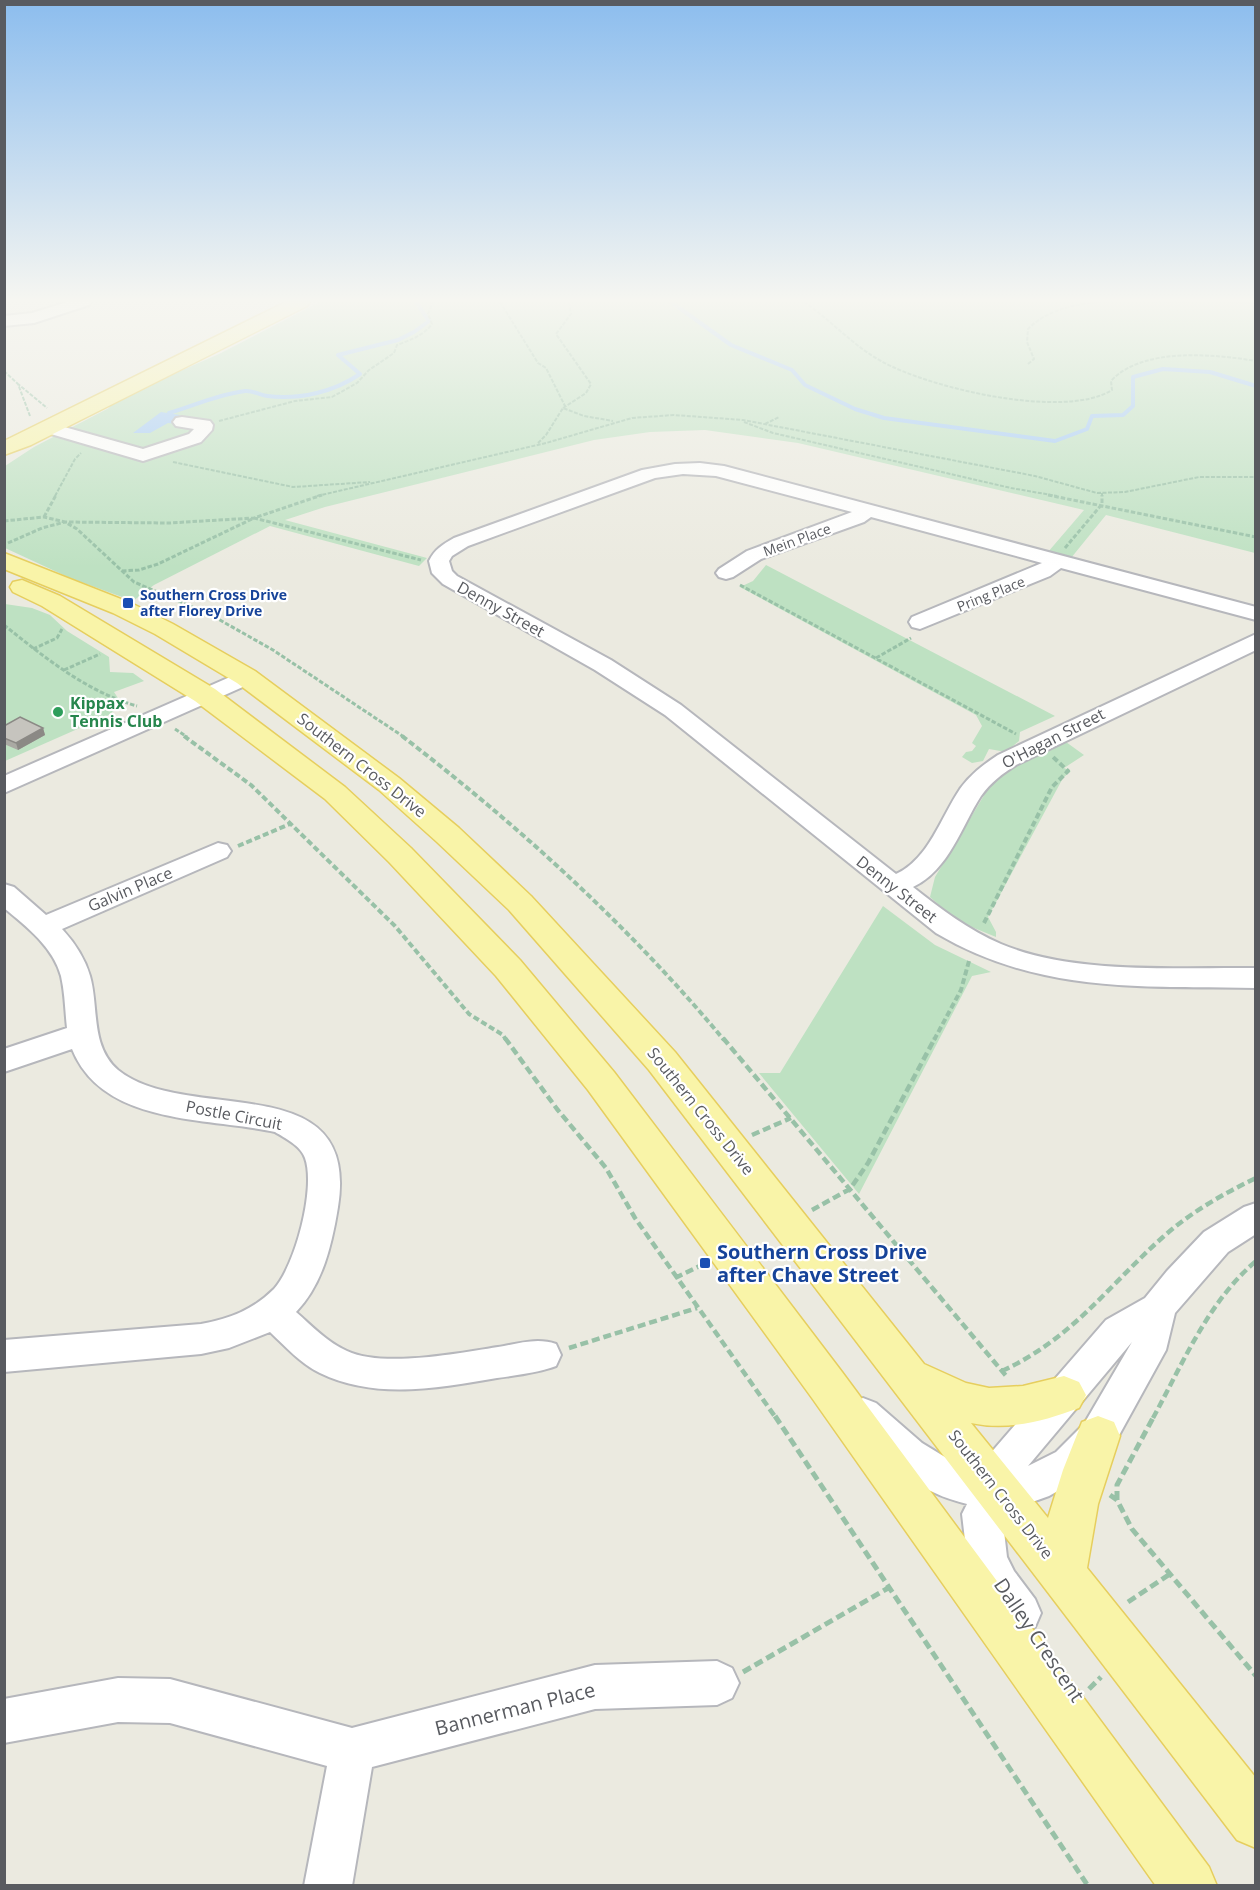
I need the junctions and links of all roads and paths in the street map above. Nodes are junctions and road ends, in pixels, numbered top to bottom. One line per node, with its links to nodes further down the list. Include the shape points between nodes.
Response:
1 (20, 390): 11 (path)
2 (25, 390): 10 (path)
3 (125, 390): 18 (main road)
4 (345, 390): 13 (path, via 332,397 295,401)
5 (556, 390): 9 (path)
6 (588, 390): 9 (path)
7 (966, 390): 8 (path, via 1066,401 1094,400)
8 (1112, 390)
9 (564, 407): 16 (path, via 584,416); 21 (path, via 553,420 548,436)
10 (47, 408)
11 (30, 416)
12 (779, 417): 17 (path)
13 (235, 418)
14 (734, 418): 26 (path, via 773,433 1011,488)
15 (182, 422): 23 (street, via 204,425 203,430 195,438)
16 (616, 422)
17 (765, 424)
18 (50, 428): 19 (street); 20 (main road)
19 (93, 442): 23 (street); 28 (path, via 75,459)
20 (14, 445): 22 (main road)
21 (532, 447)
22 (4, 454)
23 (143, 455): 24 (path, via 293,487)
24 (372, 483)
25 (1102, 493): 26 (path)
26 (1102, 504): 30 (path); 32 (path)
27 (868, 510): 32 (street); 33 (street, via 717,470 677,468 649,474 461,542 444,552); 35 (street, Mein Place, via 857,518 754,555)
28 (44, 517): 29 (path); 34 (path, via 77,529)
29 (4, 521)
30 (1256, 537)
31 (4, 560): 44 (main road, Southern Cross Drive, via 122,608)
32 (1056, 560): 37 (street); 38 (street, Pring Place, via 1043,572)
33 (439, 564): 34 (path, via 254,518 158,564); 53 (street, Denny Street, via 450,580 603,665 673,710)
34 (122, 571): 59 (path, via 134,582 211,615 273,650 376,718 464,784 608,914 711,1024)
35 (726, 573)
36 (4, 578): 45 (main road, via 51,601)
37 (1256, 614)
38 (920, 622): 42 (path, via 911,638)
39 (4, 625): 43 (path)
40 (1256, 641): 53 (street, O'Hagan Street, via 1035,745 993,769 971,792 928,864)
41 (107, 651): 43 (path)
42 (875, 658)
43 (64, 670): 46 (path, via 115,700)
44 (246, 677): 45 (street); 50 (main road, Southern Cross Drive, via 334,741)
45 (205, 695): 48 (street); 52 (main road, via 335,793)
46 (142, 708)
47 (171, 726): 49 (path, via 251,785)
48 (4, 786)
49 (290, 824): 51 (path); 65 (path, via 395,926 469,1014 503,1035 556,1109 606,1168)
50 (448, 835): 52 (main road); 72 (main road, Southern Cross Drive, via 520,903 662,1061)
51 (218, 851): 55 (street, Galvin Place)
52 (400, 855): 73 (main road, via 508,968 602,1081)
53 (893, 886): 56 (street, Denny Street, via 946,927 980,946 1020,961 1063,971 1107,975)
54 (4, 893): 55 (street, Postle Circuit)
55 (42, 927): 57 (street, Postle Circuit, via 62,947 74,971)
56 (1256, 978)
57 (82, 1034): 58 (street); 68 (street, Postle Circuit, via 87,1054 100,1072 136,1094 283,1122 313,1143 323,1160 324,1190 309,1258 295,1287)
58 (4, 1061)
59 (791, 1118): 60 (path); 71 (path)
60 (746, 1137)
61 (1256, 1178): 71 (path, via 1201,1206 1162,1239 1082,1321 1019,1365)
62 (1256, 1216): 67 (street, Dalley Crescent, via 1216,1242)
63 (701, 1257): 65 (path, via 705,1263)
64 (1256, 1262): 77 (path, via 1237,1277 1215,1304 1117,1485)
65 (675, 1278): 66 (path)
66 (697, 1308): 69 (path); 79 (path, via 797,1447)
67 (1158, 1308): 74 (street, Dalley Crescent, via 1119,1331); 75 (street, Dalley Crescent, via 1148,1350)
68 (272, 1312): 69 (street, via 335,1363 363,1372 416,1374); 70 (street, Postle Circuit, via 238,1330 210,1338)
69 (543, 1355)
70 (4, 1356)
71 (1002, 1371): 74 (path)
72 (906, 1373): 74 (main road, via 968,1405 991,1409); 76 (main road, Southern Cross Drive)
73 (827, 1385): 76 (street, Dalley Crescent, via 908,1455 947,1480 967,1486); 84 (main road)
74 (1047, 1400): 76 (street, Dalley Crescent)
75 (1090, 1454): 76 (street, Dalley Crescent, via 1035,1484); 77 (path, via 1094,1486); 78 (main road, via 1066,1531)
76 (994, 1485): 78 (main road, Southern Cross Drive); 84 (street, Dalley Crescent, via 982,1514 987,1557 999,1585 1081,1697)
77 (1117, 1500): 80 (path, via 1132,1529)
78 (1063, 1574): 85 (main road, Southern Cross Drive)
79 (890, 1587): 81 (path, via 753,1668); 87 (path)
80 (1256, 1676)
81 (717, 1683): 83 (street, Bannerman Place, via 595,1687)
82 (4, 1721): 83 (street, Bannerman Place, via 117,1700 170,1701)
83 (352, 1750): 86 (street)
84 (1100, 1761): 88 (main road)
85 (1256, 1821)
86 (328, 1886)
87 (1088, 1886)
88 (1190, 1886)

